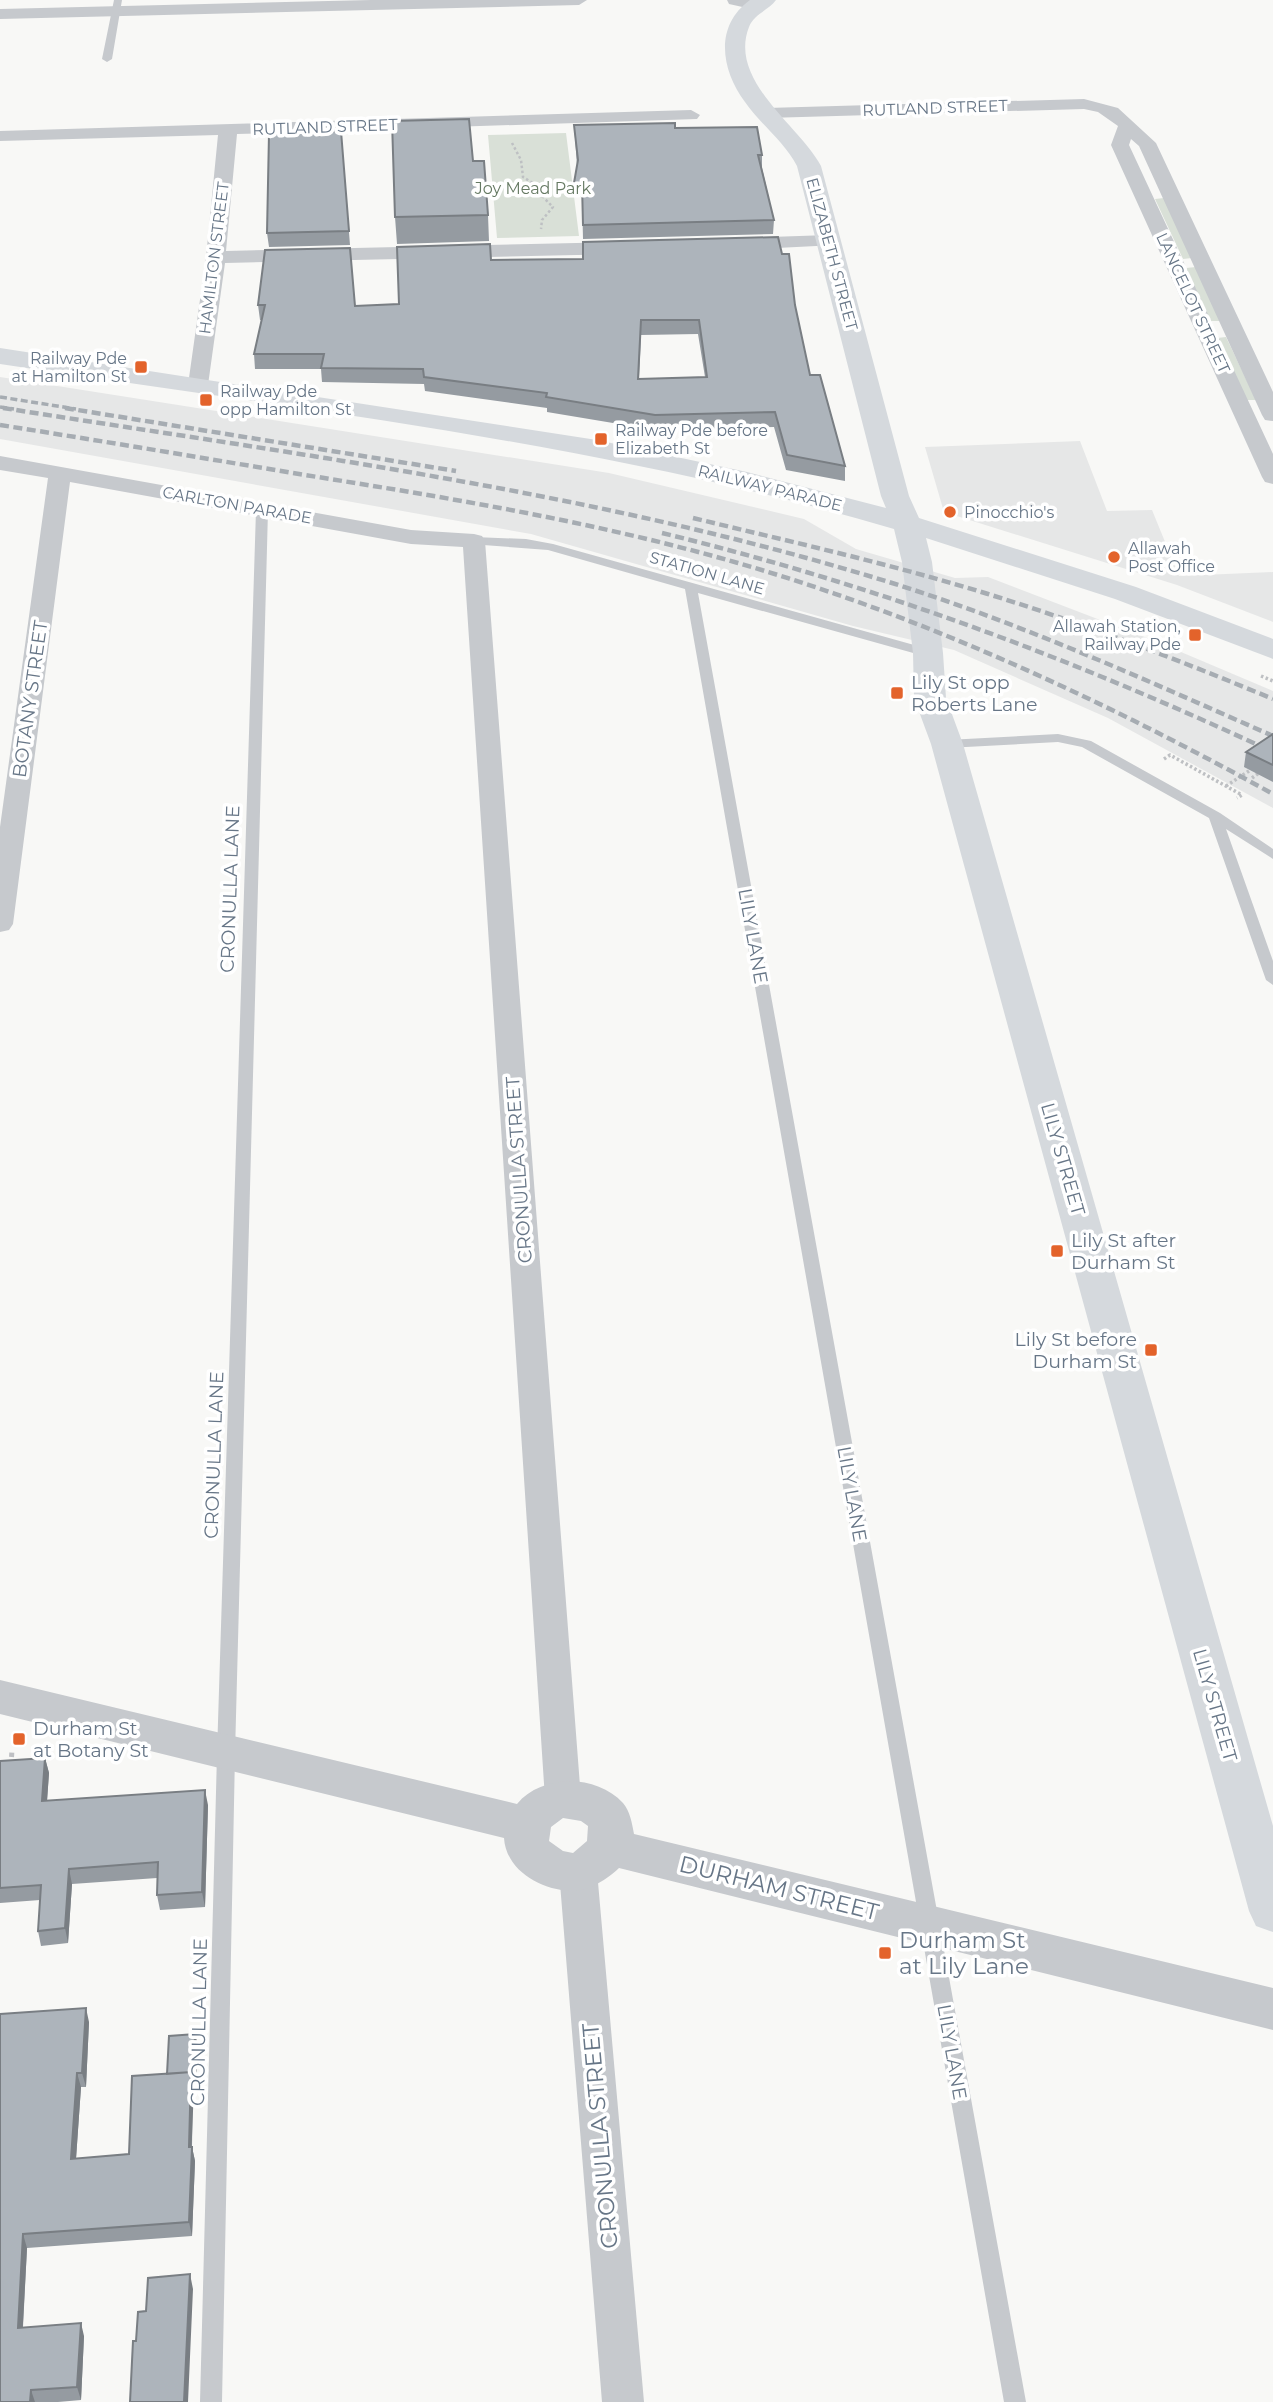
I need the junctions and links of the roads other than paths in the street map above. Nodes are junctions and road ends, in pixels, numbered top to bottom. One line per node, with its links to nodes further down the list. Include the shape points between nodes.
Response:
1 (579, 0): 3 (street)
2 (752, 2): 7 (main road, ELIZABETH STREET, via 735,39 745,84)
3 (117, 5): 4 (street); 5 (lane)
4 (0, 14)
5 (107, 59)
6 (1104, 106): 7 (street, RUTLAND STREET); 9 (street, LANCELOT STREET)
7 (767, 113): 12 (main road, ELIZABETH STREET, via 803,153)
8 (691, 115): 10 (street, RUTLAND STREET)
9 (1126, 127): 18 (street, LANCELOT STREET, via 1147,143); 21 (street, LANCELOT STREET, via 1120,145)
10 (228, 130): 11 (street, RUTLAND STREET); 15 (street, HAMILTON STREET)
11 (0, 136)
12 (829, 241): 13 (street); 23 (main road, ELIZABETH STREET, via 895,496)
13 (719, 245)
14 (638, 247): 15 (street)
15 (216, 257): 17 (street, HAMILTON STREET)
16 (0, 356): 17 (main road, RAILWAY PARADE)
17 (198, 385): 23 (main road, RAILWAY PARADE, via 628,455)
18 (1273, 415)
19 (0, 463): 20 (street, CARLTON PARADE)
20 (60, 473): 22 (street, CARLTON PARADE); 31 (street, BOTANY STREET)
21 (1273, 477)
22 (262, 510): 24 (street, CARLTON PARADE, via 431,540); 34 (lane, CRONULLA LANE)
23 (908, 525): 26 (main road, LILY STREET); 27 (main road, RAILWAY PARADE, via 1093,582)
24 (474, 541): 25 (lane, STATION LANE, via 549,547); 35 (street, CRONULLA STREET)
25 (691, 586): 26 (lane, STATION LANE); 39 (lane, LILY LANE)
26 (928, 649): 28 (main road, LILY STREET, via 930,698)
27 (1273, 650)
28 (947, 744): 29 (lane, via 1072,740); 38 (main road, LILY STREET)
29 (1215, 816): 30 (lane); 32 (lane)
30 (1273, 855)
31 (0, 924)
32 (1273, 980)
33 (0, 1697): 34 (street)
34 (226, 1754): 36 (street); 41 (lane, CRONULLA LANE)
35 (563, 1799): 36 (street, via 540,1807); 37 (street, via 592,1803 610,1822 613,1834)
36 (527, 1825): 37 (street, via 528,1850 555,1870)
37 (594, 1859): 39 (street, DURHAM STREET); 42 (street, CRONULLA STREET)
38 (1273, 1911)
39 (929, 1925): 40 (street, DURHAM STREET); 43 (lane, LILY LANE)
40 (1273, 2009)
41 (211, 2402)
42 (623, 2402)
43 (1015, 2402)

